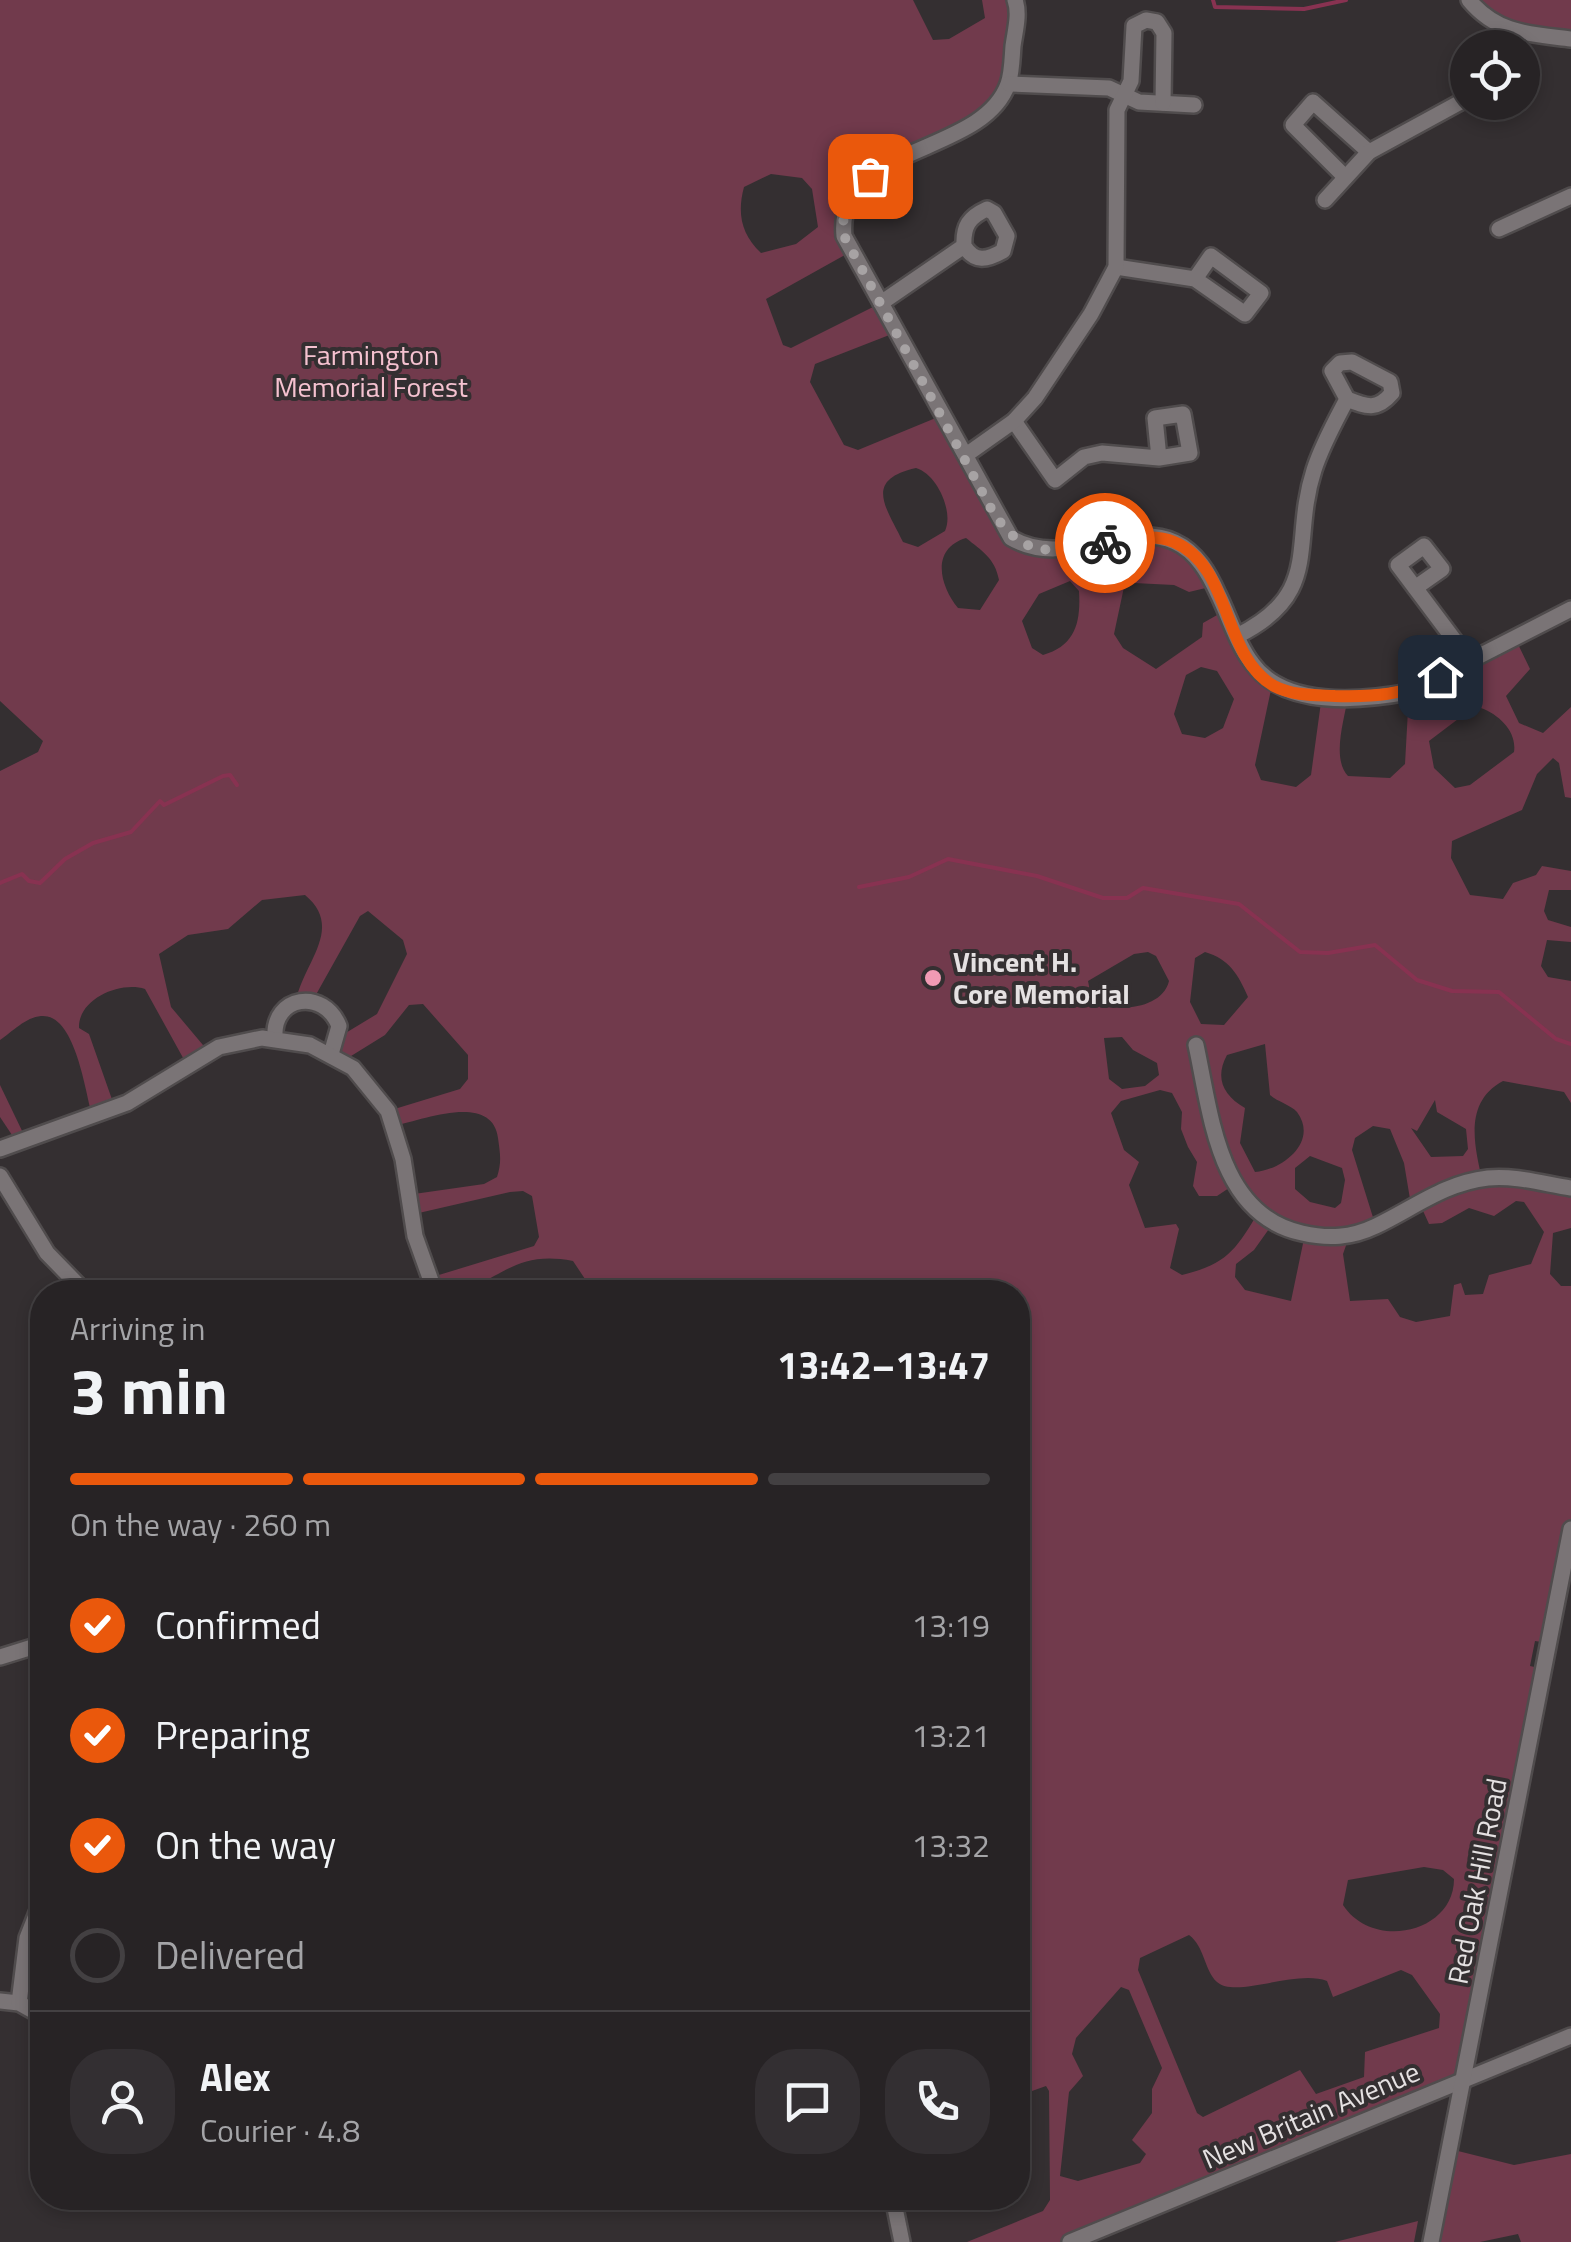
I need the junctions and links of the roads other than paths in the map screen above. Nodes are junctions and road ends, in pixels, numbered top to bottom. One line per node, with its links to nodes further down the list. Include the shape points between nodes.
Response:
1 (1015, 0): 6 (street)
2 (1470, 0): 3 (street)
3 (1506, 30)
4 (1540, 35): 5 (street)
5 (1571, 39)
6 (1008, 84): 7 (street, via 1109,88); 19 (street, via 980,117 851,190 842,214 844,236)
7 (1124, 95): 8 (street); 8 (street, via 1134,26 1158,22 1164,33); 17 (street, via 1117,110)
8 (1164, 104): 9 (street)
9 (1194, 105)
10 (1450, 108): 11 (street)
11 (1368, 152): 12 (street); 12 (street, via 1314,102 1293,125)
12 (1345, 177): 14 (street)
13 (1571, 196): 15 (street)
14 (1324, 200)
15 (1499, 229)
16 (964, 246): 19 (street)
17 (1116, 267): 18 (street); 21 (street, via 1091,314)
18 (1195, 279)
19 (882, 303): 22 (street)
20 (1347, 399): 26 (street, via 1314,471 1296,584 1267,621)
21 (1014, 421): 22 (street); 23 (street, via 1055,480 1102,452)
22 (966, 455): 26 (street, via 1011,538 1050,551 1144,538 1173,541 1195,556)
23 (1158, 458)
24 (1416, 588): 27 (street)
25 (1571, 609): 27 (street)
26 (1238, 636): 27 (street, via 1272,685 1301,695 1409,692)
27 (1470, 662)
28 (275, 1038): 30 (street); 30 (street, via 275,1023 287,1006 318,1002 338,1026); 31 (street, via 219,1047 128,1103)
29 (1196, 1046): 33 (street, via 1227,1172 1267,1218 1290,1230 1349,1236 1427,1196 1491,1177)
30 (331, 1054): 35 (street, via 371,1086 394,1126 415,1236)
31 (0, 1149)
32 (0, 1176): 34 (street, via 47,1253)
33 (1571, 1188)
34 (73, 1280)
35 (431, 1280)
36 (1571, 1529): 44 (street, Red Oak Hill Road)
37 (30, 1648): 38 (street)
38 (0, 1657)
39 (30, 1930): 41 (street)
40 (0, 2001): 41 (street)
41 (19, 2003): 42 (street)
42 (30, 2009)
43 (1571, 2036): 44 (street, New Britain Avenue)
44 (1464, 2078): 47 (street, New Britain Avenue); 48 (street, Red Oak Hill Road)
45 (895, 2210): 46 (street)
46 (902, 2242)
47 (1070, 2242)
48 (1431, 2242)

